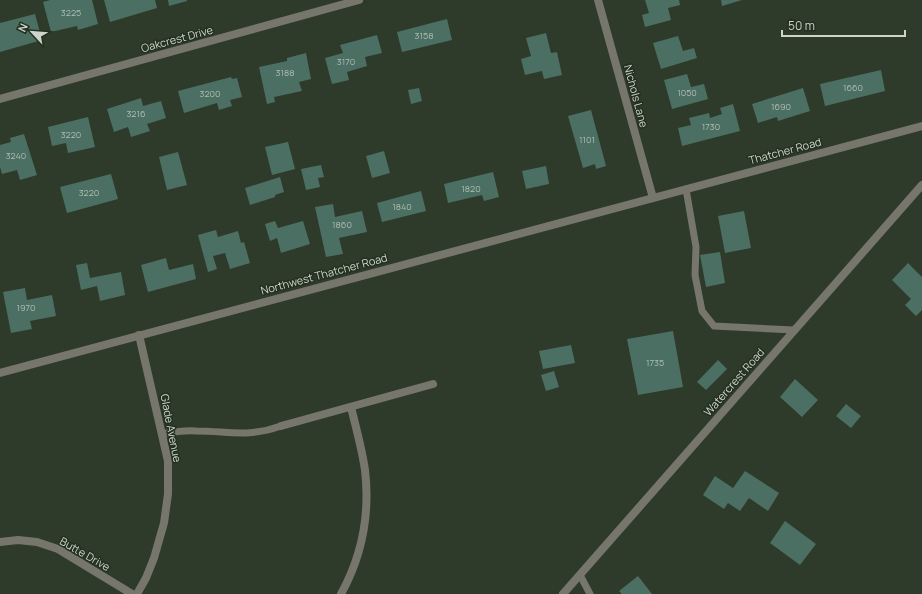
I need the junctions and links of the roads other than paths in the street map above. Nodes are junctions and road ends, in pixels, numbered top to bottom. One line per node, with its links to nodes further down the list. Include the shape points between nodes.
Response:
1 (359, 0): 3 (street, Oakcrest Drive)
2 (598, 0): 7 (street, Nichols Lane)
3 (0, 98)
4 (922, 126): 6 (street, Thatcher Road)
5 (922, 185): 8 (street, Watercrest Road)
6 (686, 189): 7 (street, Thatcher Road); 8 (lane, via 696,247 694,274 702,311 714,326)
7 (653, 198): 9 (street, Northwest Thatcher Road)
8 (794, 330): 16 (street, Watercrest Road)
9 (139, 335): 10 (street, Northwest Thatcher Road); 14 (street, Glade Avenue)
10 (0, 373)
11 (433, 384): 12 (street)
12 (352, 407): 13 (street); 19 (street, via 365,470 366,509 363,539 349,580)
13 (281, 426): 14 (lane, via 251,433 187,431)
14 (162, 434): 18 (street, Glade Avenue, via 168,461 168,494 164,523 152,563)
15 (0, 542): 17 (street, Butte Drive, via 37,542 58,549)
16 (580, 574): 20 (street, Watercrest Road); 21 (lane)
17 (132, 594)
18 (137, 594)
19 (341, 594)
20 (563, 594)
21 (590, 594)

